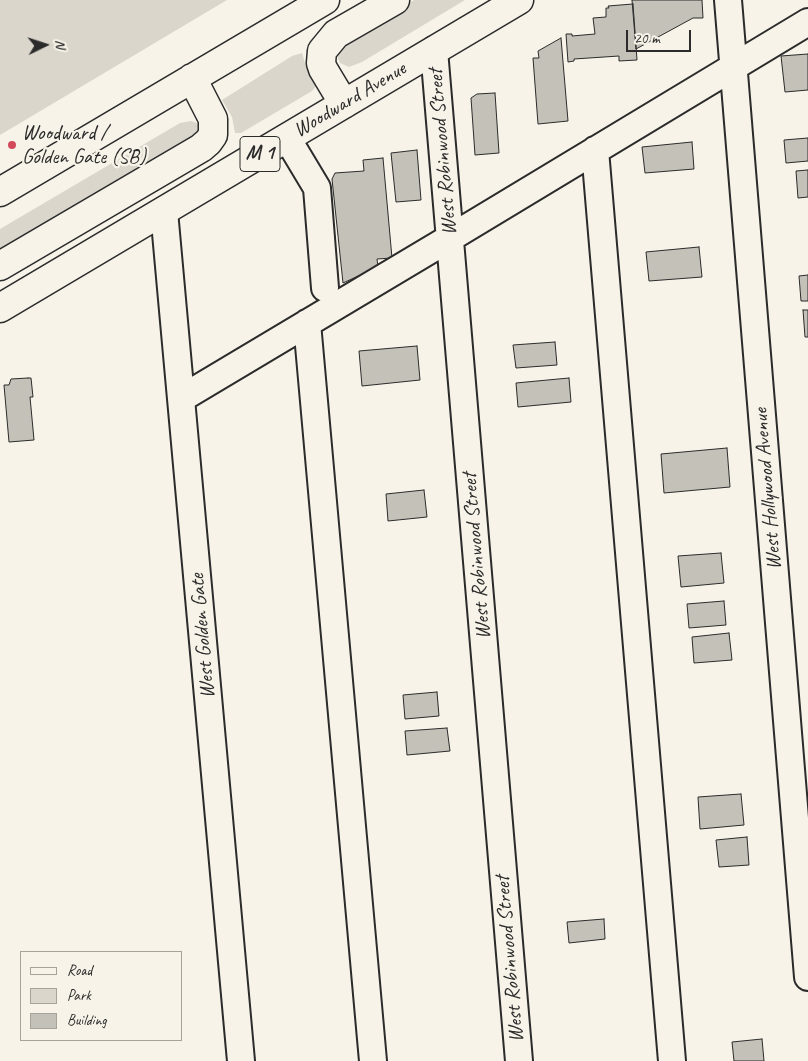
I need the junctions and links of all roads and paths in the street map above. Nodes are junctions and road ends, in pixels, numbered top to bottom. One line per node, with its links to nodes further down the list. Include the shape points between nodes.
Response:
1 (325, 0): 8 (main road)
2 (395, 0): 9 (main road, via 336,34 322,51 323,69)
3 (519, 0): 6 (main road, Woodward Avenue / M 1)
4 (728, 0): 7 (street, West Hollywood Avenue)
5 (808, 22): 7 (street)
6 (434, 50): 9 (main road, Woodward Avenue / M 1); 14 (street, West Robinwood Street)
7 (734, 66): 11 (street); 20 (street, West Hollywood Avenue)
8 (192, 78): 12 (main road); 15 (main road, via 213,119 213,135 208,142)
9 (344, 104): 10 (main road, Woodward Avenue / M 1)
10 (287, 138): 13 (main road, Woodward Avenue / M 1); 16 (street, via 317,188)
11 (595, 150): 14 (street); 24 (street)
12 (0, 192)
13 (164, 211): 17 (main road, Woodward Avenue / M 1); 19 (street, West Golden Gate)
14 (450, 238): 18 (street); 23 (street, West Robinwood Street)
15 (0, 266)
16 (326, 288)
17 (0, 308)
18 (307, 324): 19 (street); 22 (street)
19 (182, 398): 21 (street, West Golden Gate)
20 (808, 977)
21 (241, 1061)
22 (373, 1061)
23 (518, 1061)
24 (672, 1061)

